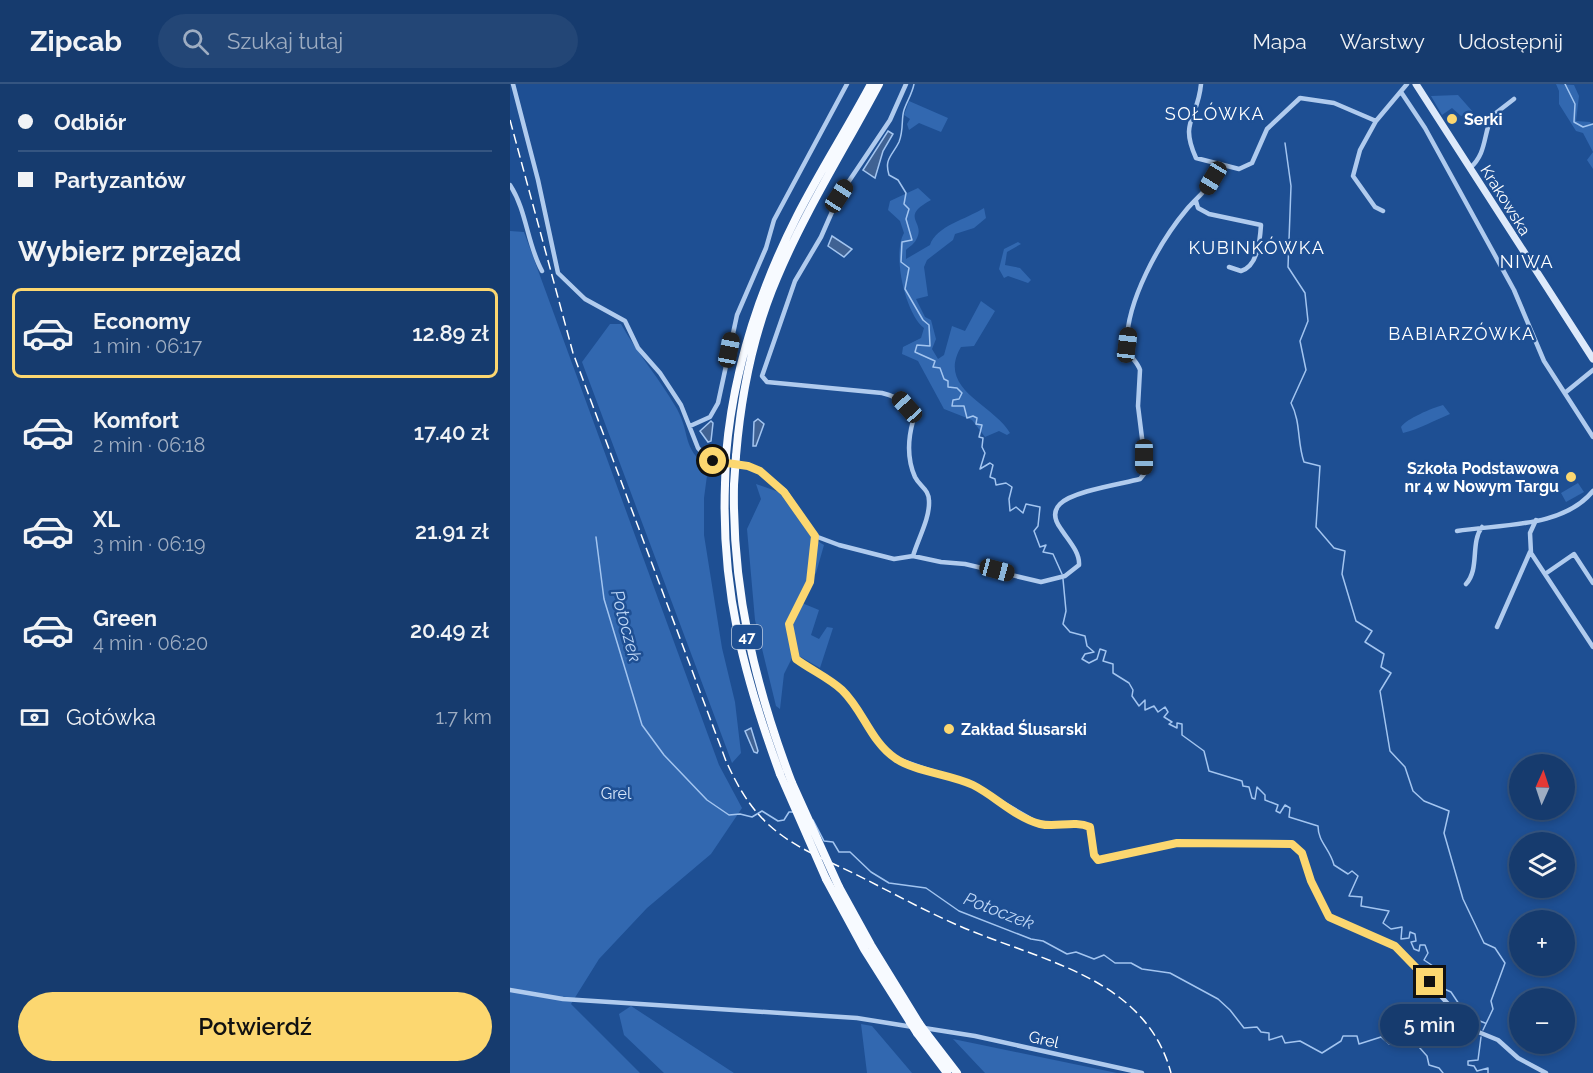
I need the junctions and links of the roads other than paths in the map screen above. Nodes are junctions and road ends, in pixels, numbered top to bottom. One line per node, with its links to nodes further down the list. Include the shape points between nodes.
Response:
1 (513, 84): 22 (street, via 558,273 585,299 625,321 638,348 660,373)
2 (847, 84): 22 (street, via 777,213 737,315 718,404 710,417)
3 (871, 84): 37 (main road, 47, bridge, via 798,214 769,276 736,381 726,455 724,545 732,611 747,677 780,774 826,879 864,949)
4 (879, 84): 38 (main road, 47, bridge, via 819,190 776,279 747,376 734,485 735,553 746,635 792,783 870,945 919,1023)
5 (906, 84): 30 (street, via 890,120 839,196 795,281 762,376 767,382 897,396 907,407 914,421 908,439 915,477 928,491 930,503)
6 (1201, 84): 12 (street, via 1187,135 1196,158)
7 (1407, 84): 9 (street)
8 (1416, 84): 13 (main road, Krakowska)
9 (1401, 92): 11 (street); 21 (street, via 1425,128 1514,290 1544,362)
10 (1514, 99): 13 (street, via 1492,116 1481,156)
11 (1376, 120): 12 (street, via 1334,103 1300,98 1267,129 1251,163 1239,169); 16 (street, via 1352,171 1357,186)
12 (1217, 164): 15 (street, via 1213,178)
13 (1470, 168): 19 (main road, Krakowska)
14 (510, 185): 18 (street)
15 (1196, 201): 17 (street, via 1198,208 1209,214 1261,225 1249,267 1241,272); 30 (street, via 1173,227 1136,295 1131,314 1127,345 1140,370 1138,406 1144,474 1140,479 1077,496 1060,504 1055,513 1055,521 1080,557 1079,565 1063,577 1041,582 991,568)
16 (1383, 211)
17 (1229, 267)
18 (542, 271)
19 (1593, 359)
20 (1593, 370): 21 (street)
21 (1566, 392): 23 (street)
22 (690, 426): 28 (street, via 706,457 752,467 781,487)
23 (1593, 437)
24 (1593, 492): 25 (street, via 1568,512)
25 (1536, 520): 26 (street); 29 (street, via 1530,533)
26 (1482, 527): 27 (street); 33 (street)
27 (1457, 531)
28 (815, 536): 30 (street, via 894,559); 40 (street, via 810,582 789,624 796,659 841,690 894,758 972,785 1041,825 1090,827 1098,860 1177,843 1292,844 1302,853 1329,917 1395,946 1471,1029 1498,1040 1518,1058)
29 (1531, 549): 31 (street); 34 (street)
30 (913, 556)
31 (1545, 574): 32 (street, via 1574,554); 35 (street)
32 (1593, 583)
33 (1466, 584)
34 (1497, 627)
35 (1593, 647)
36 (510, 990): 39 (street, Grel, via 572,1000 857,1018 975,1036)
37 (947, 1073)
38 (957, 1073)
39 (1142, 1073)
40 (1546, 1073)

